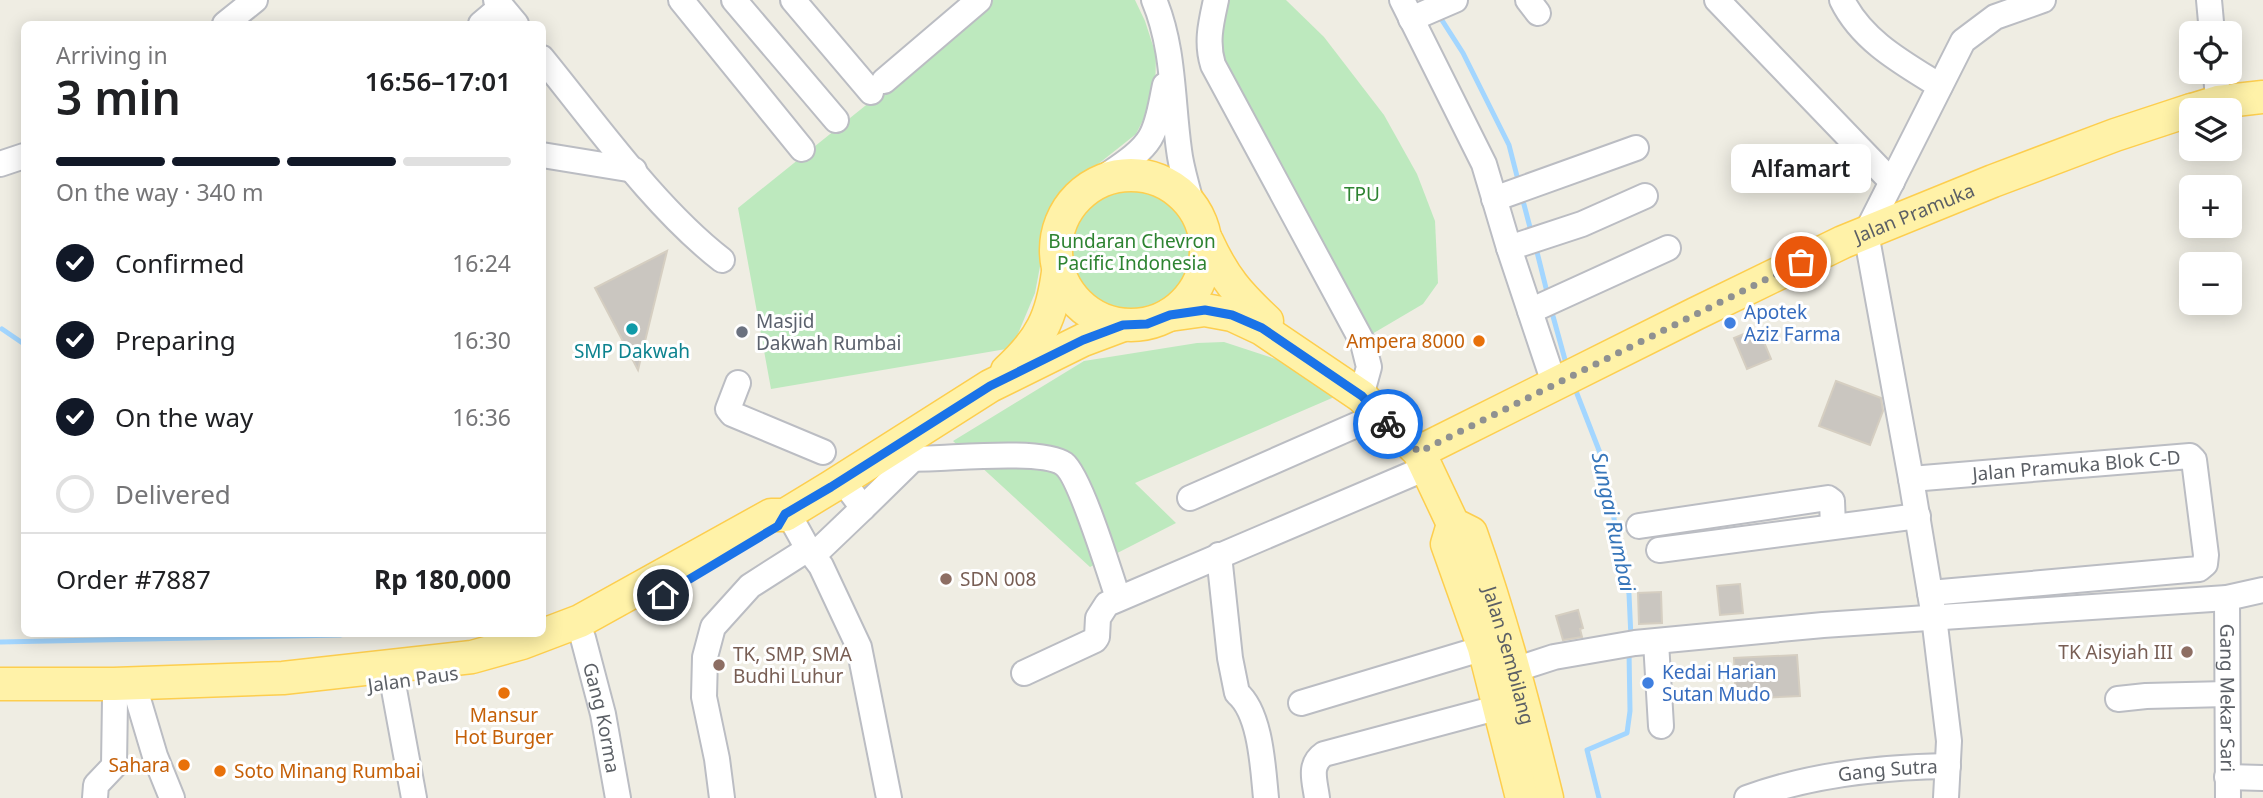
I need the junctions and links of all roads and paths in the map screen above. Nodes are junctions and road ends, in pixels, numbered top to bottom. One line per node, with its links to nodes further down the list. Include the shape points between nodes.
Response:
1 (681, 0): 23 (street)
2 (734, 0): 21 (street)
3 (793, 0): 4 (street, via 877,87)
4 (979, 0)
5 (1154, 0): 16 (street)
6 (1216, 0): 46 (street, via 1210,28 1213,65 1363,343)
7 (1717, 0): 29 (street)
8 (1842, 0): 17 (street, via 1881,48)
9 (2043, 0): 17 (street, via 1995,17 1964,41)
10 (2209, 0): 14 (street)
11 (1427, 7): 30 (street, via 1484,164)
12 (504, 10): 13 (street)
13 (486, 21)
14 (2211, 21)
15 (546, 63): 27 (street)
16 (1170, 63): 28 (street, via 1149,139); 32 (street, via 1179,151)
17 (1940, 86): 29 (street)
18 (2263, 97): 19 (main road, Jalan Pramuka)
19 (2234, 98)
20 (2179, 109): 33 (main road, Jalan Pramuka)
21 (836, 120)
22 (1636, 148): 30 (street)
23 (802, 149)
24 (546, 156): 27 (street)
25 (21, 157): 26 (street)
26 (0, 164)
27 (634, 170): 37 (street)
28 (1099, 181): 32 (main road, via 1137,174 1156,178); 38 (main road, via 1083,191 1062,218 1055,253)
29 (1892, 182): 33 (street)
30 (1512, 193): 35 (street)
31 (1645, 196): 35 (street)
32 (1191, 203): 34 (main road)
33 (1866, 233): 45 (main road, Jalan Pramuka, via 1780,271); 51 (street)
34 (1207, 241): 40 (main road, via 1200,282 1188,301); 42 (main road, Jalan Sembilang, via 1236,293)
35 (1525, 243): 39 (street)
36 (1668, 248): 39 (street)
37 (722, 260)
38 (1058, 272): 41 (main road, via 1081,307 1100,319); 44 (main road, Jalan Paus, via 1054,303 1043,328 1022,357)
39 (1543, 305): 45 (street)
40 (1170, 315): 41 (main road, via 1147,324); 42 (main road, Jalan Sembilang, via 1205,310 1232,315 1262,328)
41 (1123, 325): 44 (main road, Jalan Paus)
42 (1307, 358): 46 (main road, Jalan Sembilang)
43 (738, 383): 47 (street, via 728,408 732,414)
44 (990, 386): 48 (main road, Jalan Paus)
45 (1555, 386): 50 (main road, Jalan Pramuka)
46 (1370, 405): 50 (main road, Jalan Sembilang); 53 (street)
47 (823, 452)
48 (876, 459): 49 (street); 52 (main road, Jalan Paus)
49 (914, 459): 54 (street); 64 (street, via 991,454 1062,462 1084,501)
50 (1423, 460): 59 (main road, Jalan Sembilang); 62 (street)
51 (1911, 479): 56 (street); 66 (street, Jalan Pramuka Blok C-D, via 2190,456 2194,460 2206,555 2199,569)
52 (842, 481): 54 (street); 55 (main road, Jalan Paus)
53 (1190, 498)
54 (863, 508): 61 (street)
55 (791, 511): 61 (street); 67 (main road, Jalan Paus, via 771,515 580,621); 69 (main road, Jalan Paus, via 778,526 682,585)
56 (1917, 516): 58 (street); 66 (street)
57 (1639, 526): 58 (street, via 1828,498)
58 (1833, 526): 60 (street)
59 (1457, 534): 71 (main road, Jalan Sembilang); 72 (main road, Jalan Sembilang, via 1489,584)
60 (1659, 550)
61 (816, 555): 90 (street, via 750,586 713,627 705,657 704,697); 91 (street, via 859,647)
62 (1219, 555): 64 (street); 92 (street, via 1230,658 1237,693 1257,733)
63 (2263, 590): 65 (street)
64 (1118, 598): 73 (street, via 1100,612 1094,640)
65 (2227, 598): 66 (street); 76 (street, Gang Mekar Sari)
66 (1932, 605): 70 (street, via 1823,625); 83 (street)
67 (546, 634)
68 (538, 637): 74 (main road, Jalan Paus, via 472,656 283,678)
69 (583, 638): 75 (main road, Jalan Paus, via 474,670); 89 (street, Gang Korma, via 603,713)
70 (1638, 643): 72 (street, via 1554,657); 82 (street)
71 (1484, 649): 80 (street); 81 (main road, Jalan Sembilang)
72 (1514, 670): 95 (main road, Jalan Sembilang)
73 (1024, 673)
74 (0, 684)
75 (393, 684): 77 (main road, Jalan Paus); 88 (street)
76 (2227, 694): 78 (street); 85 (street, Gang Mekar Sari)
77 (126, 699): 79 (main road, Jalan Paus); 86 (street, via 114,766 96,785); 87 (street)
78 (2118, 699)
79 (0, 700)
80 (1301, 703)
81 (1500, 707): 93 (street, via 1324,754 1313,769); 94 (main road, Jalan Sembilang)
82 (1661, 726)
83 (1948, 766): 96 (street, Gang Sutra, via 1866,772); 97 (street)
84 (2263, 778): 85 (street)
85 (2228, 788)
86 (95, 798)
87 (172, 798)
88 (414, 798)
89 (618, 798)
90 (722, 798)
91 (889, 798)
92 (1266, 798)
93 (1317, 798)
94 (1522, 798)
95 (1547, 798)
96 (1747, 798)
97 (1947, 798)

